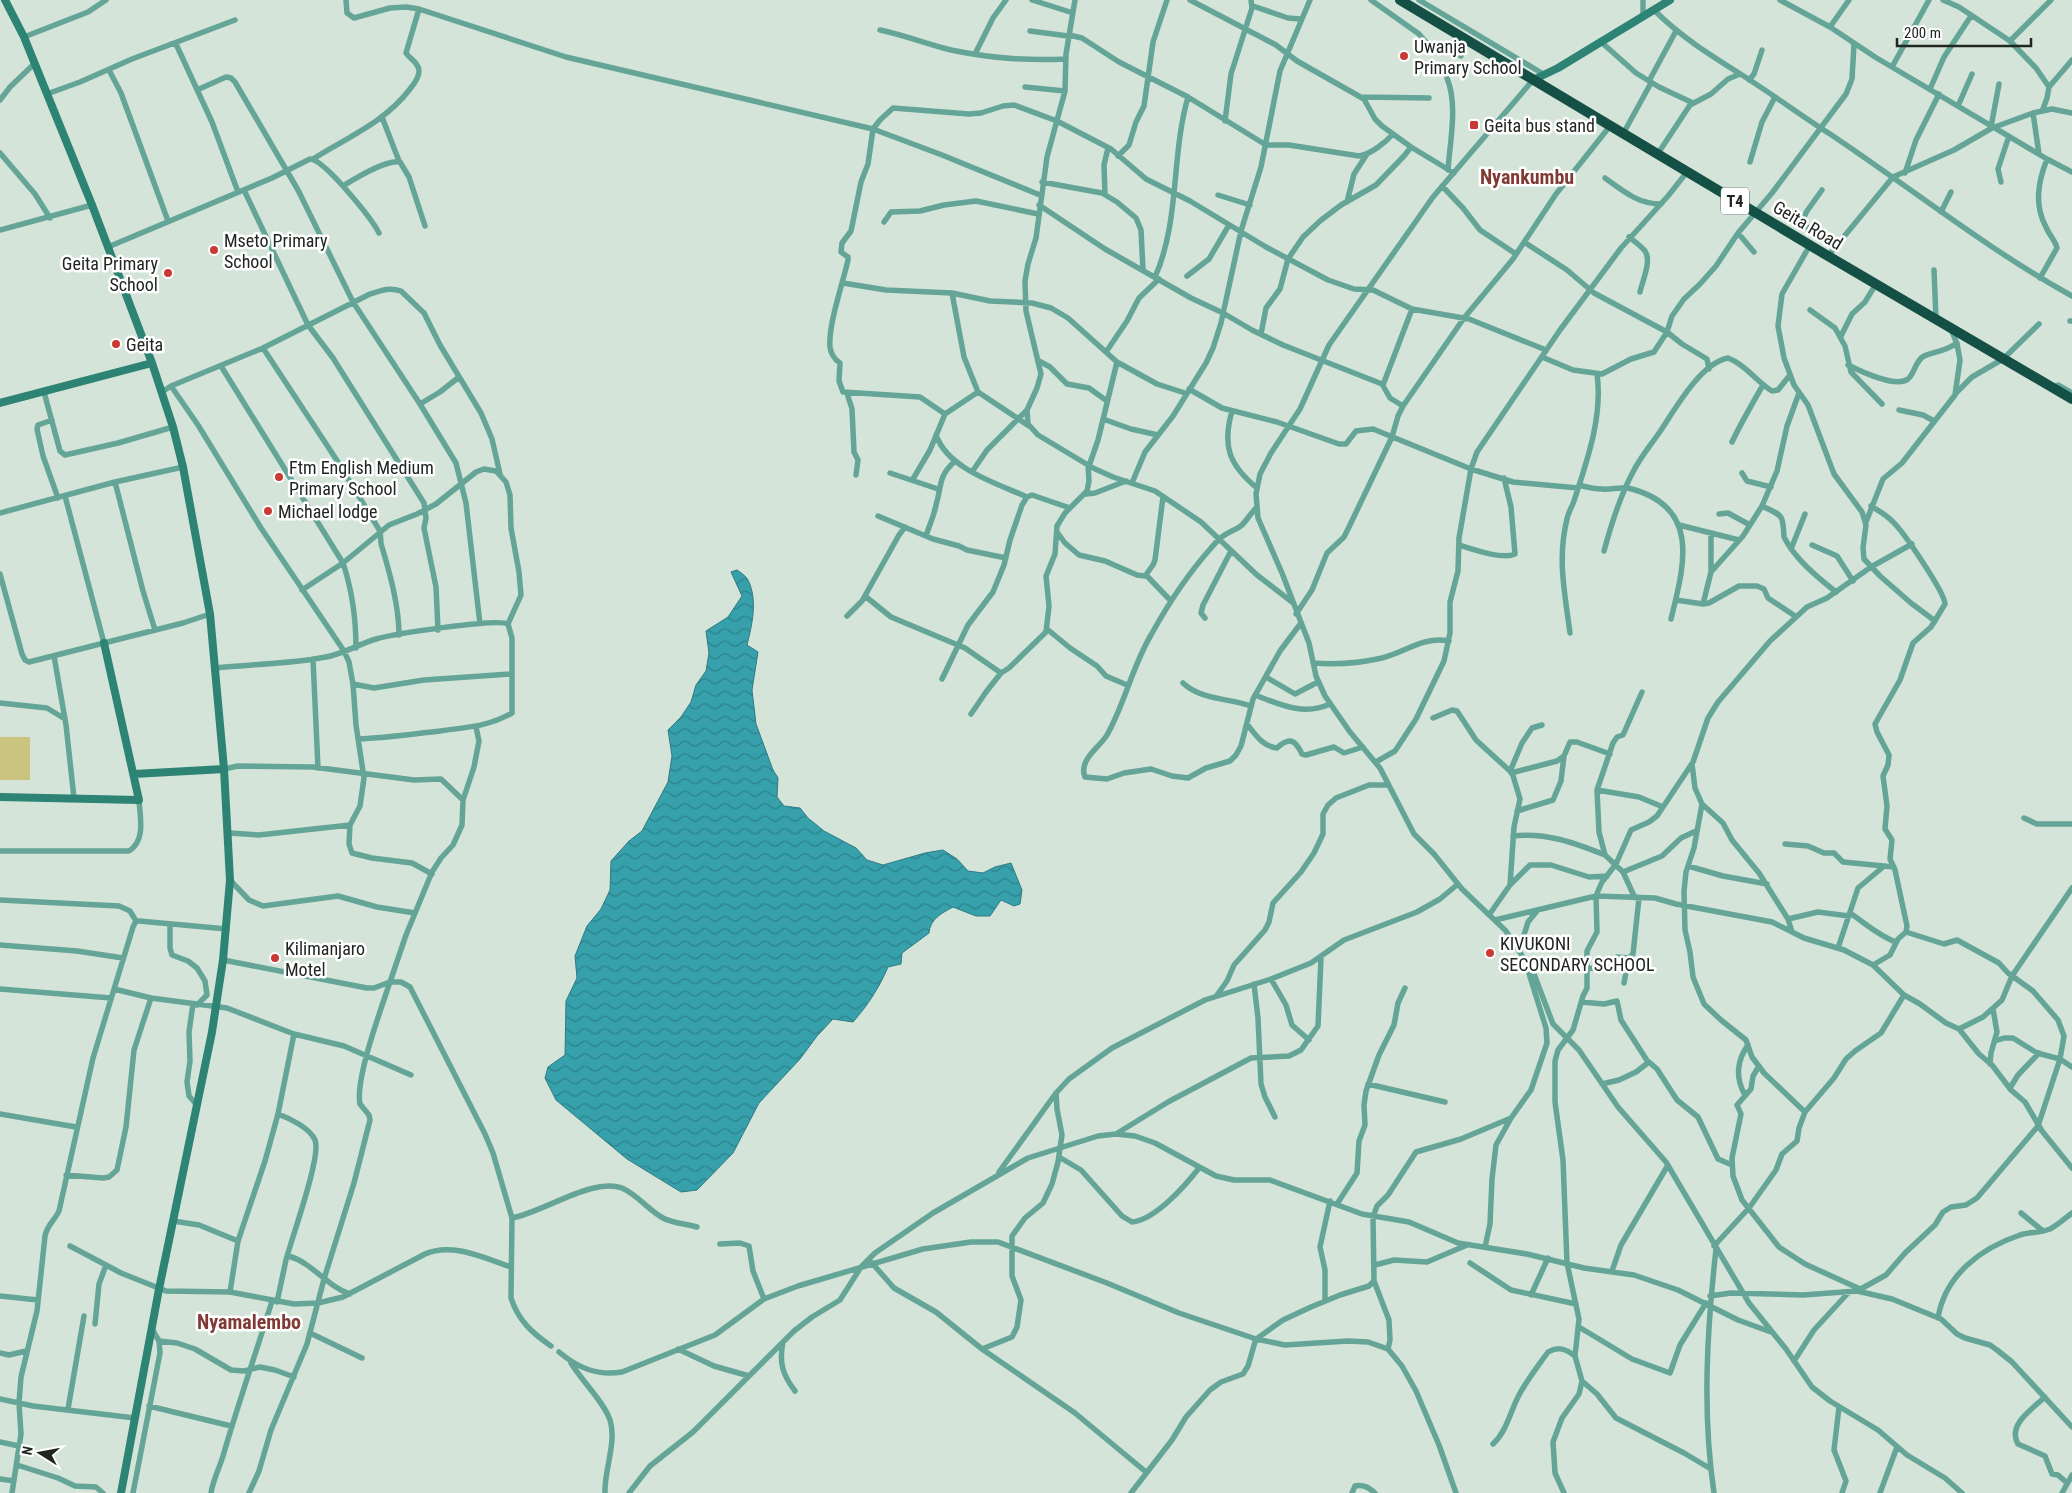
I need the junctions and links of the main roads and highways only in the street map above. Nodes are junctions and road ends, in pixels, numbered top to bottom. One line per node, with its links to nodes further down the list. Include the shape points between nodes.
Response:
1 (1400, 0): 2 (highway, Geita Road / T4)
2 (2072, 399)

